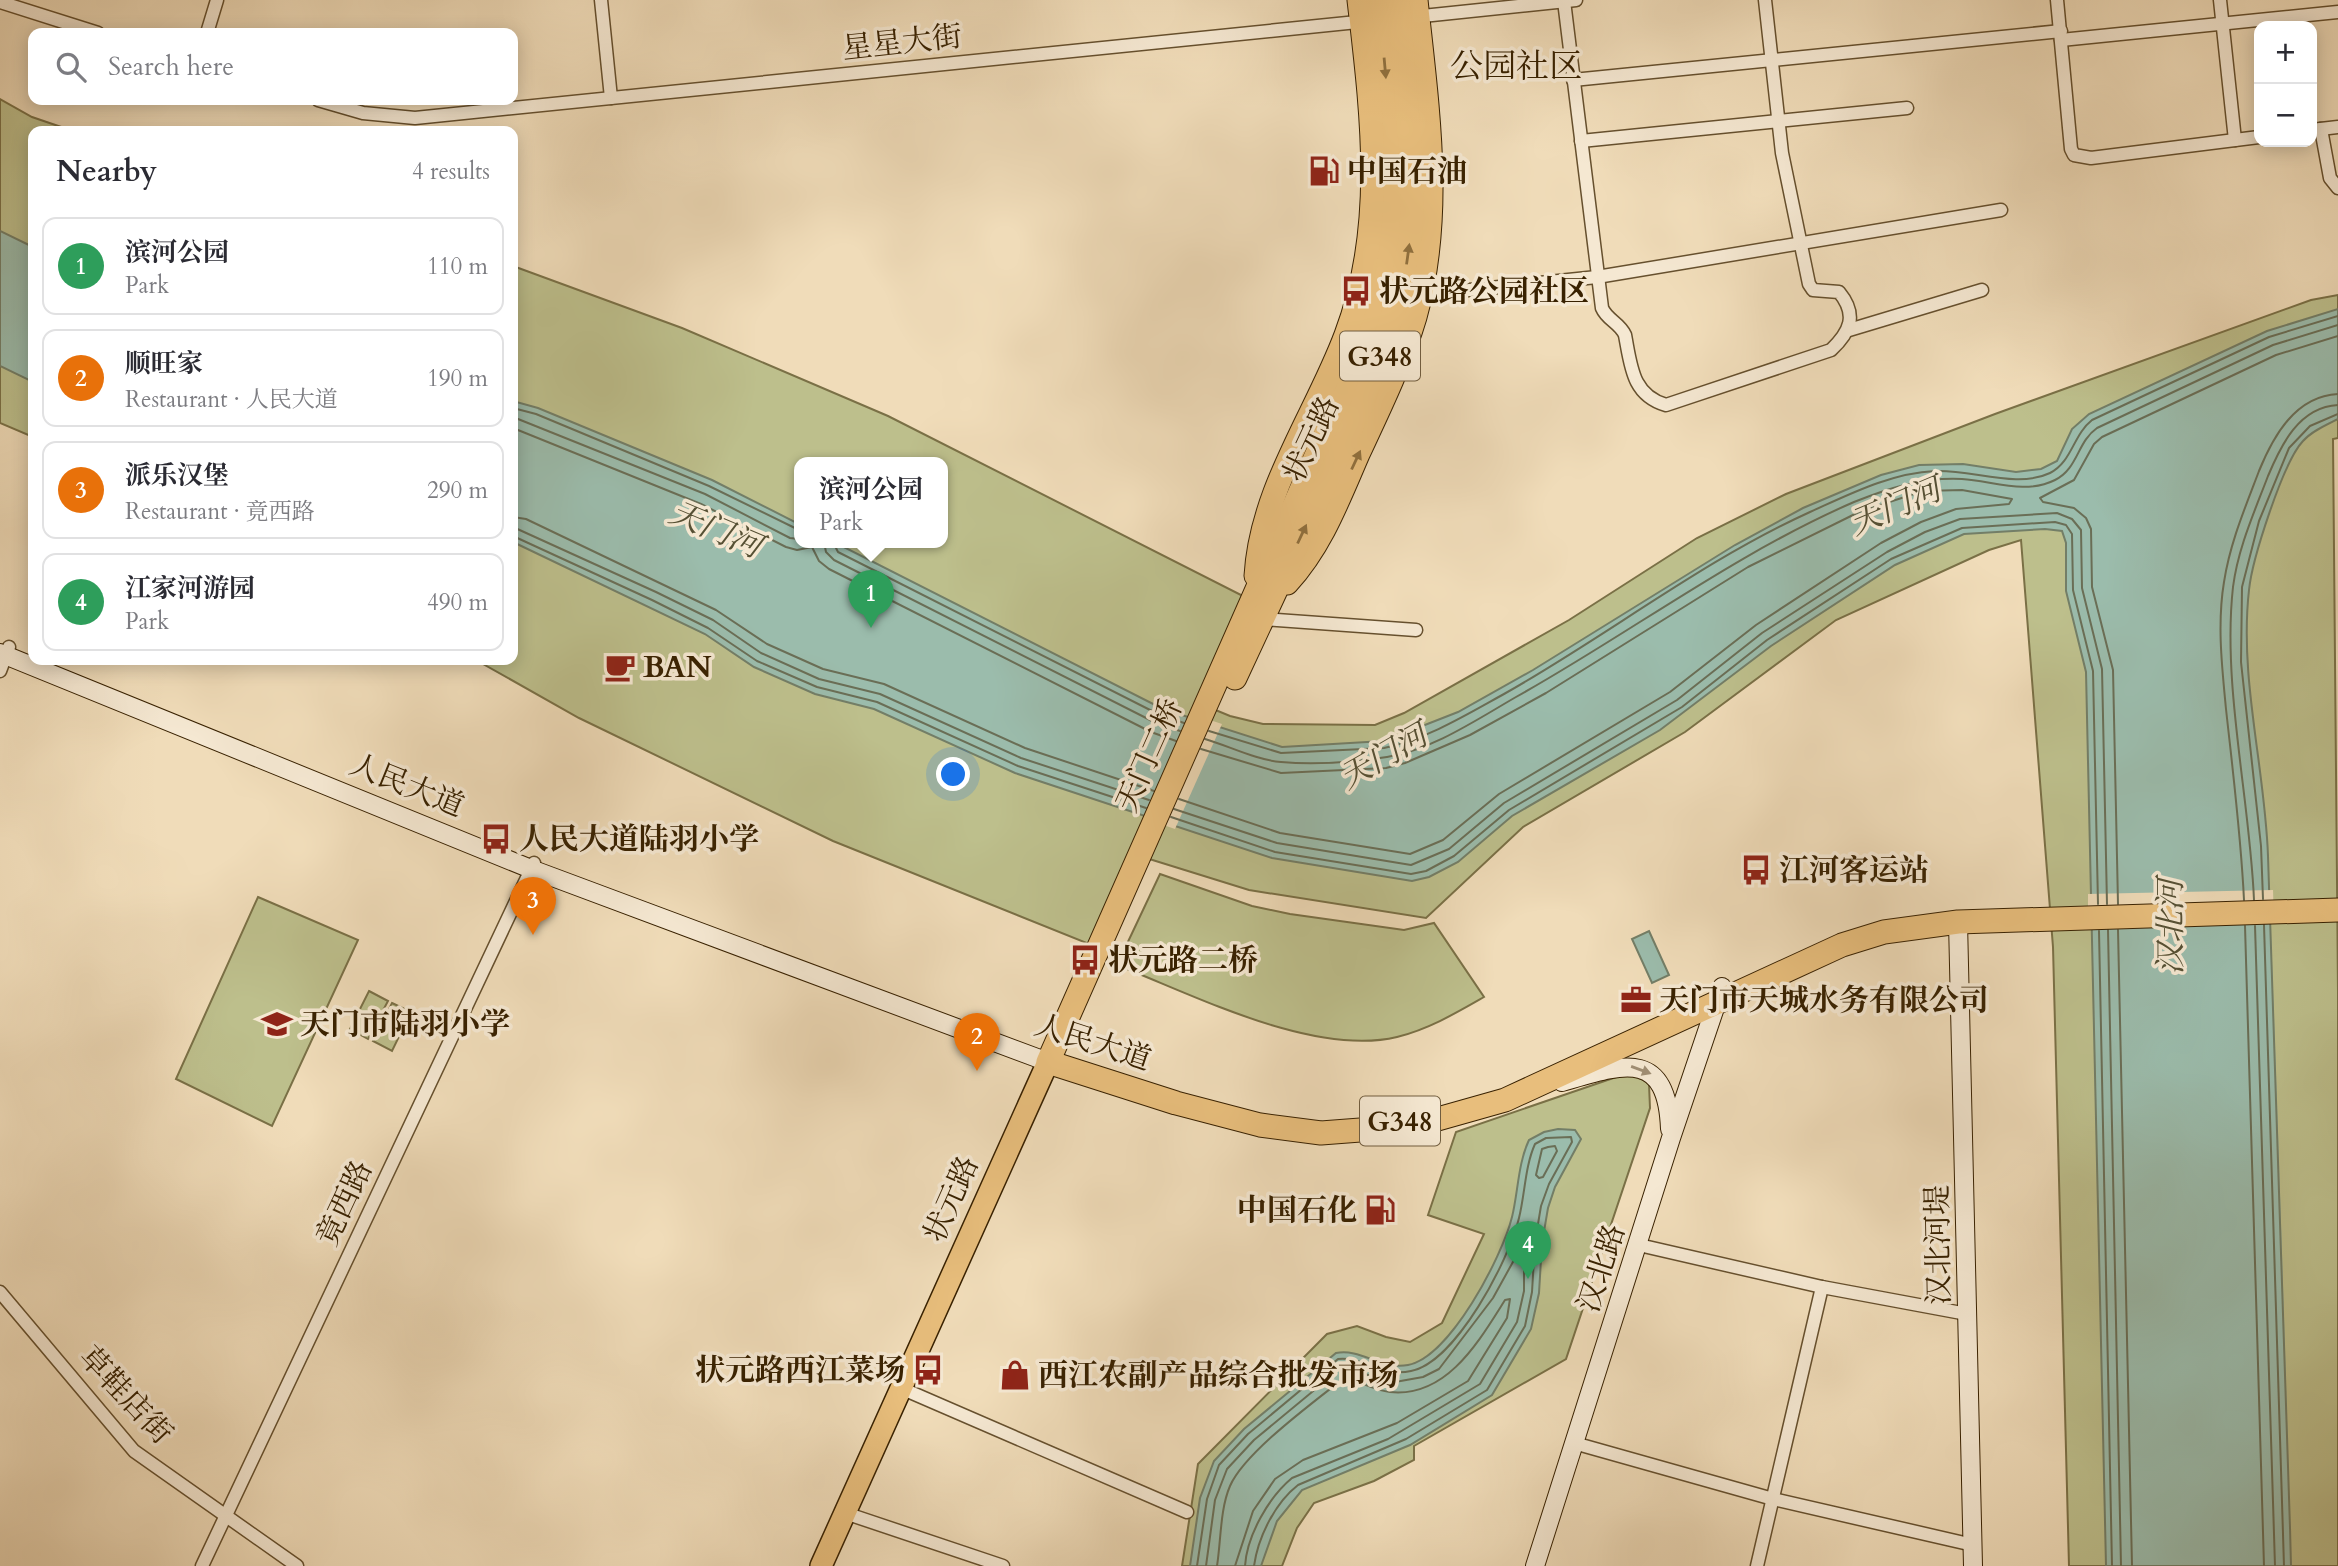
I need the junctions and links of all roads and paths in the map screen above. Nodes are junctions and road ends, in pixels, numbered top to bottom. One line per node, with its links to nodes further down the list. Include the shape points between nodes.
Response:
1 (217, 0): 12 (street)
2 (601, 0): 16 (street)
3 (1765, 0): 14 (street)
4 (2057, 0): 13 (street)
5 (2220, 0): 10 (street)
6 (1570, 1): 8 (street, 星星大街); 15 (street)
7 (0, 2): 11 (street)
8 (1389, 9): 16 (street, 星星大街); 18 (highway, 状元路 / G348, one-way to 18); 21 (highway); 27 (highway, 状元路 / G348); 30 (highway, via 1430,137)
9 (2338, 12): 10 (street)
10 (2222, 23): 13 (street); 25 (street)
11 (82, 28)
12 (209, 28)
13 (2061, 35): 14 (street); 25 (street, via 2074,155 2091,158)
14 (1772, 60): 15 (street); 20 (street)
15 (1573, 80): 26 (street)
16 (611, 98): 17 (street, 星星大街, via 415,118)
17 (335, 105)
18 (1389, 105): 21 (highway); 29 (highway, 状元路 / G348)
19 (1907, 108): 20 (street)
20 (1779, 121): 26 (street); 32 (street)
21 (1371, 122): 29 (highway)
22 (2338, 127): 23 (street)
23 (2317, 130): 28 (street, via 2330,178)
24 (2254, 138): 25 (street)
25 (2235, 140)
26 (1581, 141): 33 (street)
27 (1413, 179): 30 (highway); 37 (highway, 状元路 / G348, one-way to 27, via 1362,405 1392,325 1407,262)
28 (2338, 188)
29 (1383, 205): 37 (highway, 状元路 / G348, via 1384,268 1367,334)
30 (1431, 210): 35 (highway)
31 (2001, 210): 32 (street)
32 (1800, 244): 33 (street); 36 (street, via 1809,284 1813,290 1839,292 1849,311)
33 (1597, 277): 35 (street); 36 (street, via 1605,315 1623,329 1635,383 1666,405 1831,351)
34 (1982, 290): 36 (street)
35 (1420, 295): 37 (highway, one-way to 35, via 1317,545 1393,378)
36 (1849, 330)
37 (1263, 605): 38 (street); 44 (highway, 状元路 / G348)
38 (1416, 630)
39 (3, 654): 40 (main road, 人民大道); 41 (main road, 人民大道)
40 (28, 656)
41 (28, 664)
42 (30, 665): 46 (main road, 人民大道)
43 (52, 665): 46 (main road, 人民大道)
44 (1225, 682): 45 (highway, 天门二桥 / G348)
45 (1145, 860): 51 (highway, 状元路 / G348)
46 (533, 866): 51 (main road, 人民大道); 62 (street, 竟西路)
47 (2335, 904): 48 (highway, G348)
48 (2029, 911): 49 (highway, 人民大道 / G348); 50 (highway, 人民大道 / G348, via 1945,910 1875,921 1841,931)
49 (1958, 922): 50 (highway, 人民大道 / G348, via 1862,938); 57 (main road, 汉北河堤)
50 (1720, 996): 51 (highway, 人民大道 / G348, via 1480,1098 1445,1111 1380,1124 1317,1127 1260,1119); 52 (highway, 人民大道 / G348); 53 (main road, 汉北路)
51 (1054, 1059): 52 (highway, 人民大道 / G348, via 1223,1117 1307,1132 1413,1126); 58 (main road, 状元路); 63 (main road, 状元路)
52 (1505, 1100): 53 (main road, one-way to 53, via 1605,1070 1640,1067 1661,1083 1670,1108)
53 (1671, 1138): 54 (main road, 汉北路)
54 (1639, 1245): 55 (street); 59 (main road, 汉北路)
55 (1822, 1287): 57 (street); 60 (street)
56 (0, 1293): 62 (street, 草鞋店街, via 134,1451)
57 (1967, 1314): 64 (main road, 汉北河堤)
58 (909, 1392): 61 (street); 63 (main road, 状元路)
59 (1574, 1443): 60 (street); 70 (main road, 汉北路)
60 (1773, 1499): 64 (street); 71 (street)
61 (1187, 1513)
62 (226, 1514): 65 (street, 竟西路); 66 (street, 草鞋店街)
63 (849, 1514): 67 (main road, 状元路); 68 (main road, 状元路); 69 (street)
64 (1973, 1545): 72 (main road, 汉北河堤)
65 (202, 1566)
66 (297, 1566)
67 (821, 1566)
68 (831, 1566)
69 (1003, 1566)
70 (1535, 1566)
71 (1757, 1566)
72 (1973, 1566)

